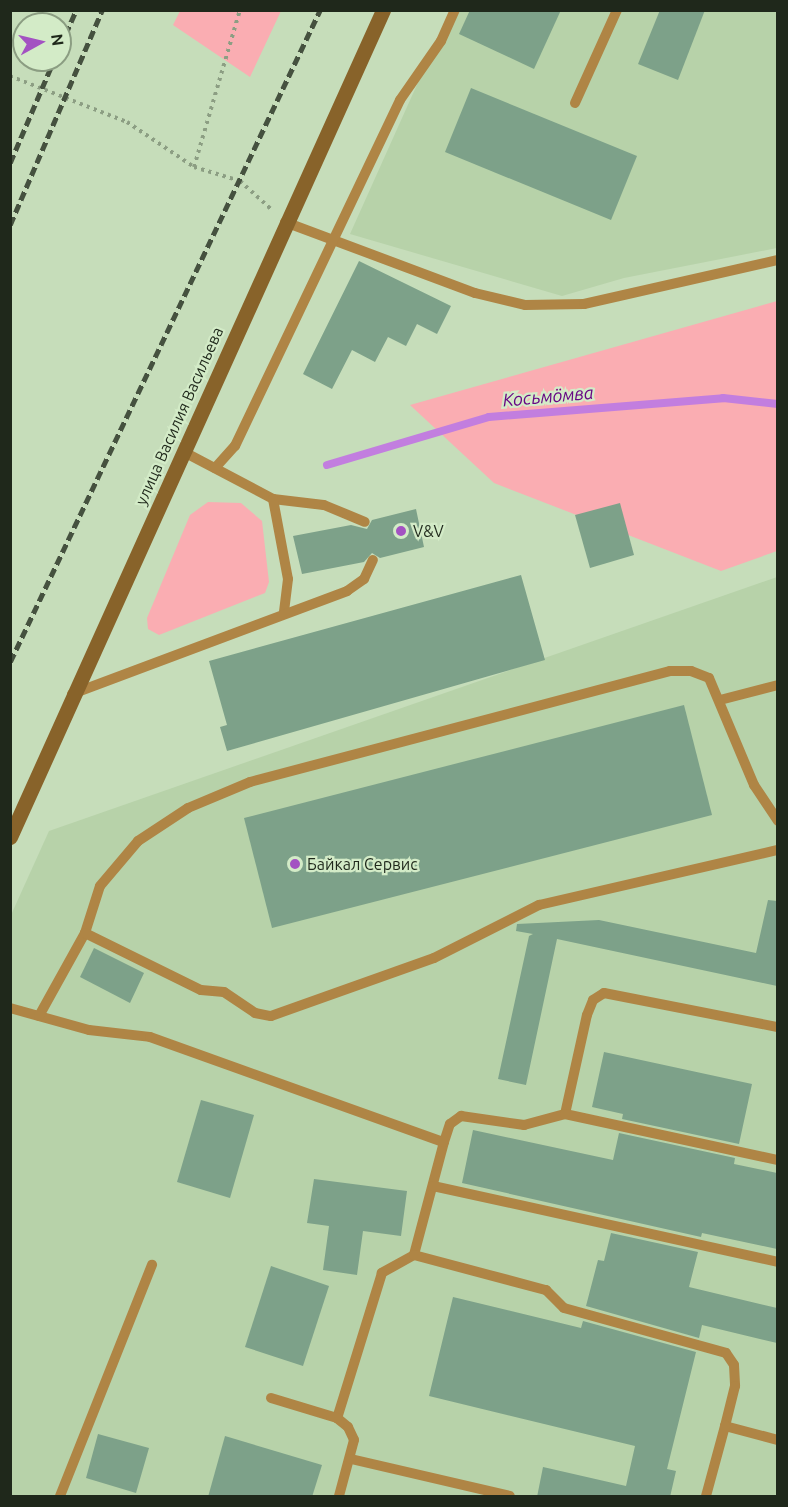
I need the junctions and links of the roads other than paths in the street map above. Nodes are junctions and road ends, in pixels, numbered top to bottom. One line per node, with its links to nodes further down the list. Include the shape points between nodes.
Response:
1 (383, 10): 5 (main road, улица Василия Васильева)
2 (455, 10): 6 (lane, via 441,41 400,100)
3 (617, 10): 4 (lane)
4 (575, 103)
5 (285, 222): 6 (lane); 8 (main road, улица Василия Васильева)
6 (333, 240): 7 (lane, via 476,293 525,305 584,304); 9 (lane, via 235,446)
7 (777, 260)
8 (184, 452): 9 (lane); 15 (main road, улица Василия Васильева)
9 (215, 468): 10 (lane)
10 (273, 499): 11 (lane, via 324,505); 13 (lane, via 288,579)
11 (365, 522)
12 (373, 560): 13 (lane, via 364,579 346,591)
13 (284, 614): 15 (lane)
14 (777, 685): 16 (lane)
15 (72, 694): 18 (main road, улица Василия Васильева)
16 (720, 700): 17 (lane, via 754,786); 20 (lane, via 709,678 691,671 670,671 250,782 188,808 138,841 100,886)
17 (777, 819)
18 (10, 837)
19 (777, 850): 20 (lane, via 539,904 423,962 271,1016 255,1014 224,992 201,990)
20 (85, 933): 22 (lane)
21 (10, 1008): 22 (lane)
22 (39, 1016): 25 (lane, via 89,1030 150,1037)
23 (777, 1028): 24 (lane, via 604,993 593,1000 586,1015)
24 (565, 1114): 25 (lane, via 524,1125 461,1116 450,1124); 26 (lane)
25 (444, 1142): 27 (lane)
26 (777, 1160)
27 (433, 1186): 28 (lane); 29 (lane)
28 (414, 1255): 32 (lane, via 382,1273); 33 (lane, via 546,1290 564,1308 726,1353 734,1365 735,1386)
29 (777, 1262)
30 (152, 1265): 36 (lane)
31 (271, 1398): 32 (lane)
32 (337, 1418): 35 (lane, via 348,1427 354,1440)
33 (725, 1426): 34 (lane); 39 (lane)
34 (777, 1440)
35 (351, 1459): 37 (lane); 38 (lane)
36 (60, 1497)
37 (339, 1497)
38 (510, 1497)
39 (706, 1497)

